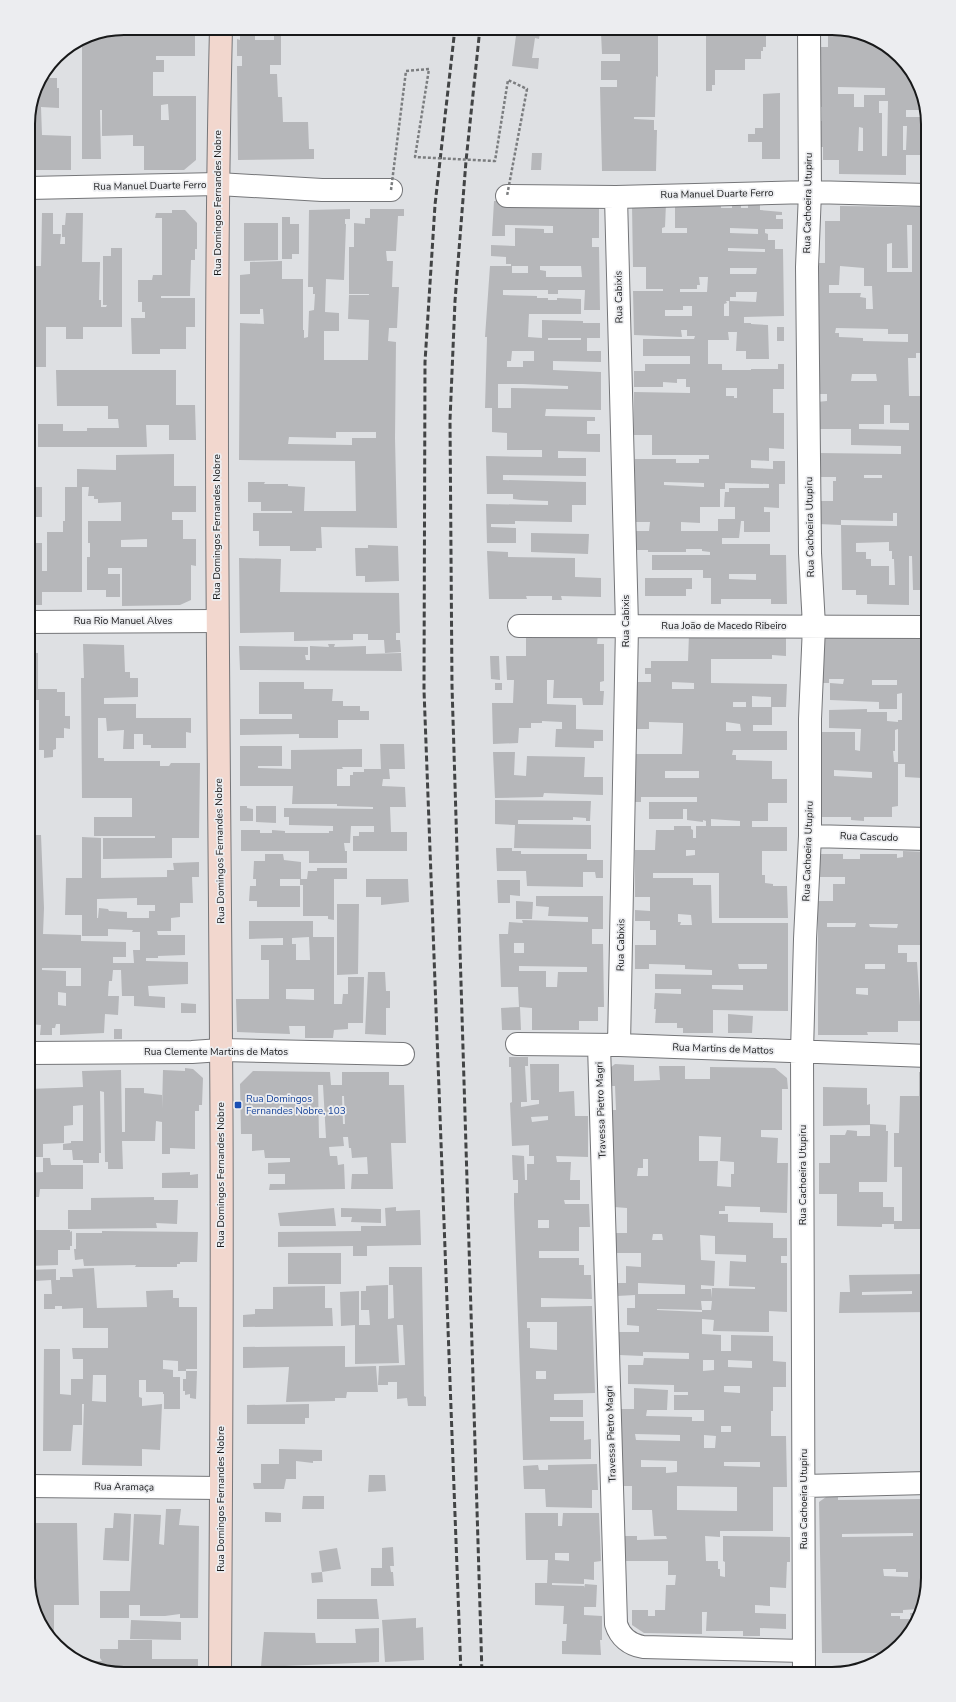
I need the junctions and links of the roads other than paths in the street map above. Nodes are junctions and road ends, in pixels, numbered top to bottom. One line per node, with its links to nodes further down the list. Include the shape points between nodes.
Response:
1 (221, 35): 3 (street, Rua Domingos Fernandes Nobre)
2 (809, 35): 6 (street, Rua Cachoeira Utupiru)
3 (218, 184): 4 (street, Rua Manuel Duarte Ferro); 5 (street, Rua Manuel Duarte Ferro, via 322,190); 10 (street, Rua Domingos Fernandes Nobre)
4 (35, 188)
5 (391, 190)
6 (810, 192): 7 (street, Rua Manuel Duarte Ferro); 9 (street, Rua Manuel Duarte Ferro); 14 (street, Rua Cachoeira Utupiru, via 807,267 810,553)
7 (921, 195)
8 (507, 196): 9 (street, Rua Manuel Duarte Ferro)
9 (616, 197): 13 (street, Rua Cabixis)
10 (217, 621): 11 (street, Rua Rio Manuel Alves); 20 (street, Rua Domingos Fernandes Nobre)
11 (35, 622)
12 (520, 626): 13 (street, Rua João de Macedo Ribeiro)
13 (627, 626): 14 (street, Rua João de Macedo Ribeiro); 19 (street, Rua Cabixis)
14 (814, 626): 15 (street, Rua João de Macedo Ribeiro); 16 (street, Rua Cachoeira Utupiru, via 810,719)
15 (921, 627)
16 (810, 836): 17 (street, Rua Cascudo); 21 (street, Rua Cachoeira Utupiru)
17 (921, 839)
18 (517, 1044): 19 (street, Rua Martins de Mattos)
19 (609, 1045): 21 (street, Rua Martins de Mattos); 29 (street, Travessa Pietro Magri, via 616,1616 619,1632 634,1646 643,1647)
20 (221, 1050): 22 (street, Rua Clemente Martins de Matos); 23 (street, Rua Clemente Martins de Matos); 28 (street, Rua Domingos Fernandes Nobre)
21 (802, 1052): 24 (street, Rua Martins de Mattos); 27 (street, Rua Cachoeira Utupiru)
22 (35, 1053)
23 (403, 1054)
24 (921, 1056)
25 (921, 1483): 27 (street)
26 (35, 1486): 28 (street, Rua Aramaça)
27 (804, 1486): 29 (street, Rua Cachoeira Utupiru)
28 (221, 1488): 30 (street, Rua Domingos Fernandes Nobre)
29 (804, 1651): 31 (street, Rua Cachoeira Utupiru)
30 (220, 1667)
31 (804, 1667)

